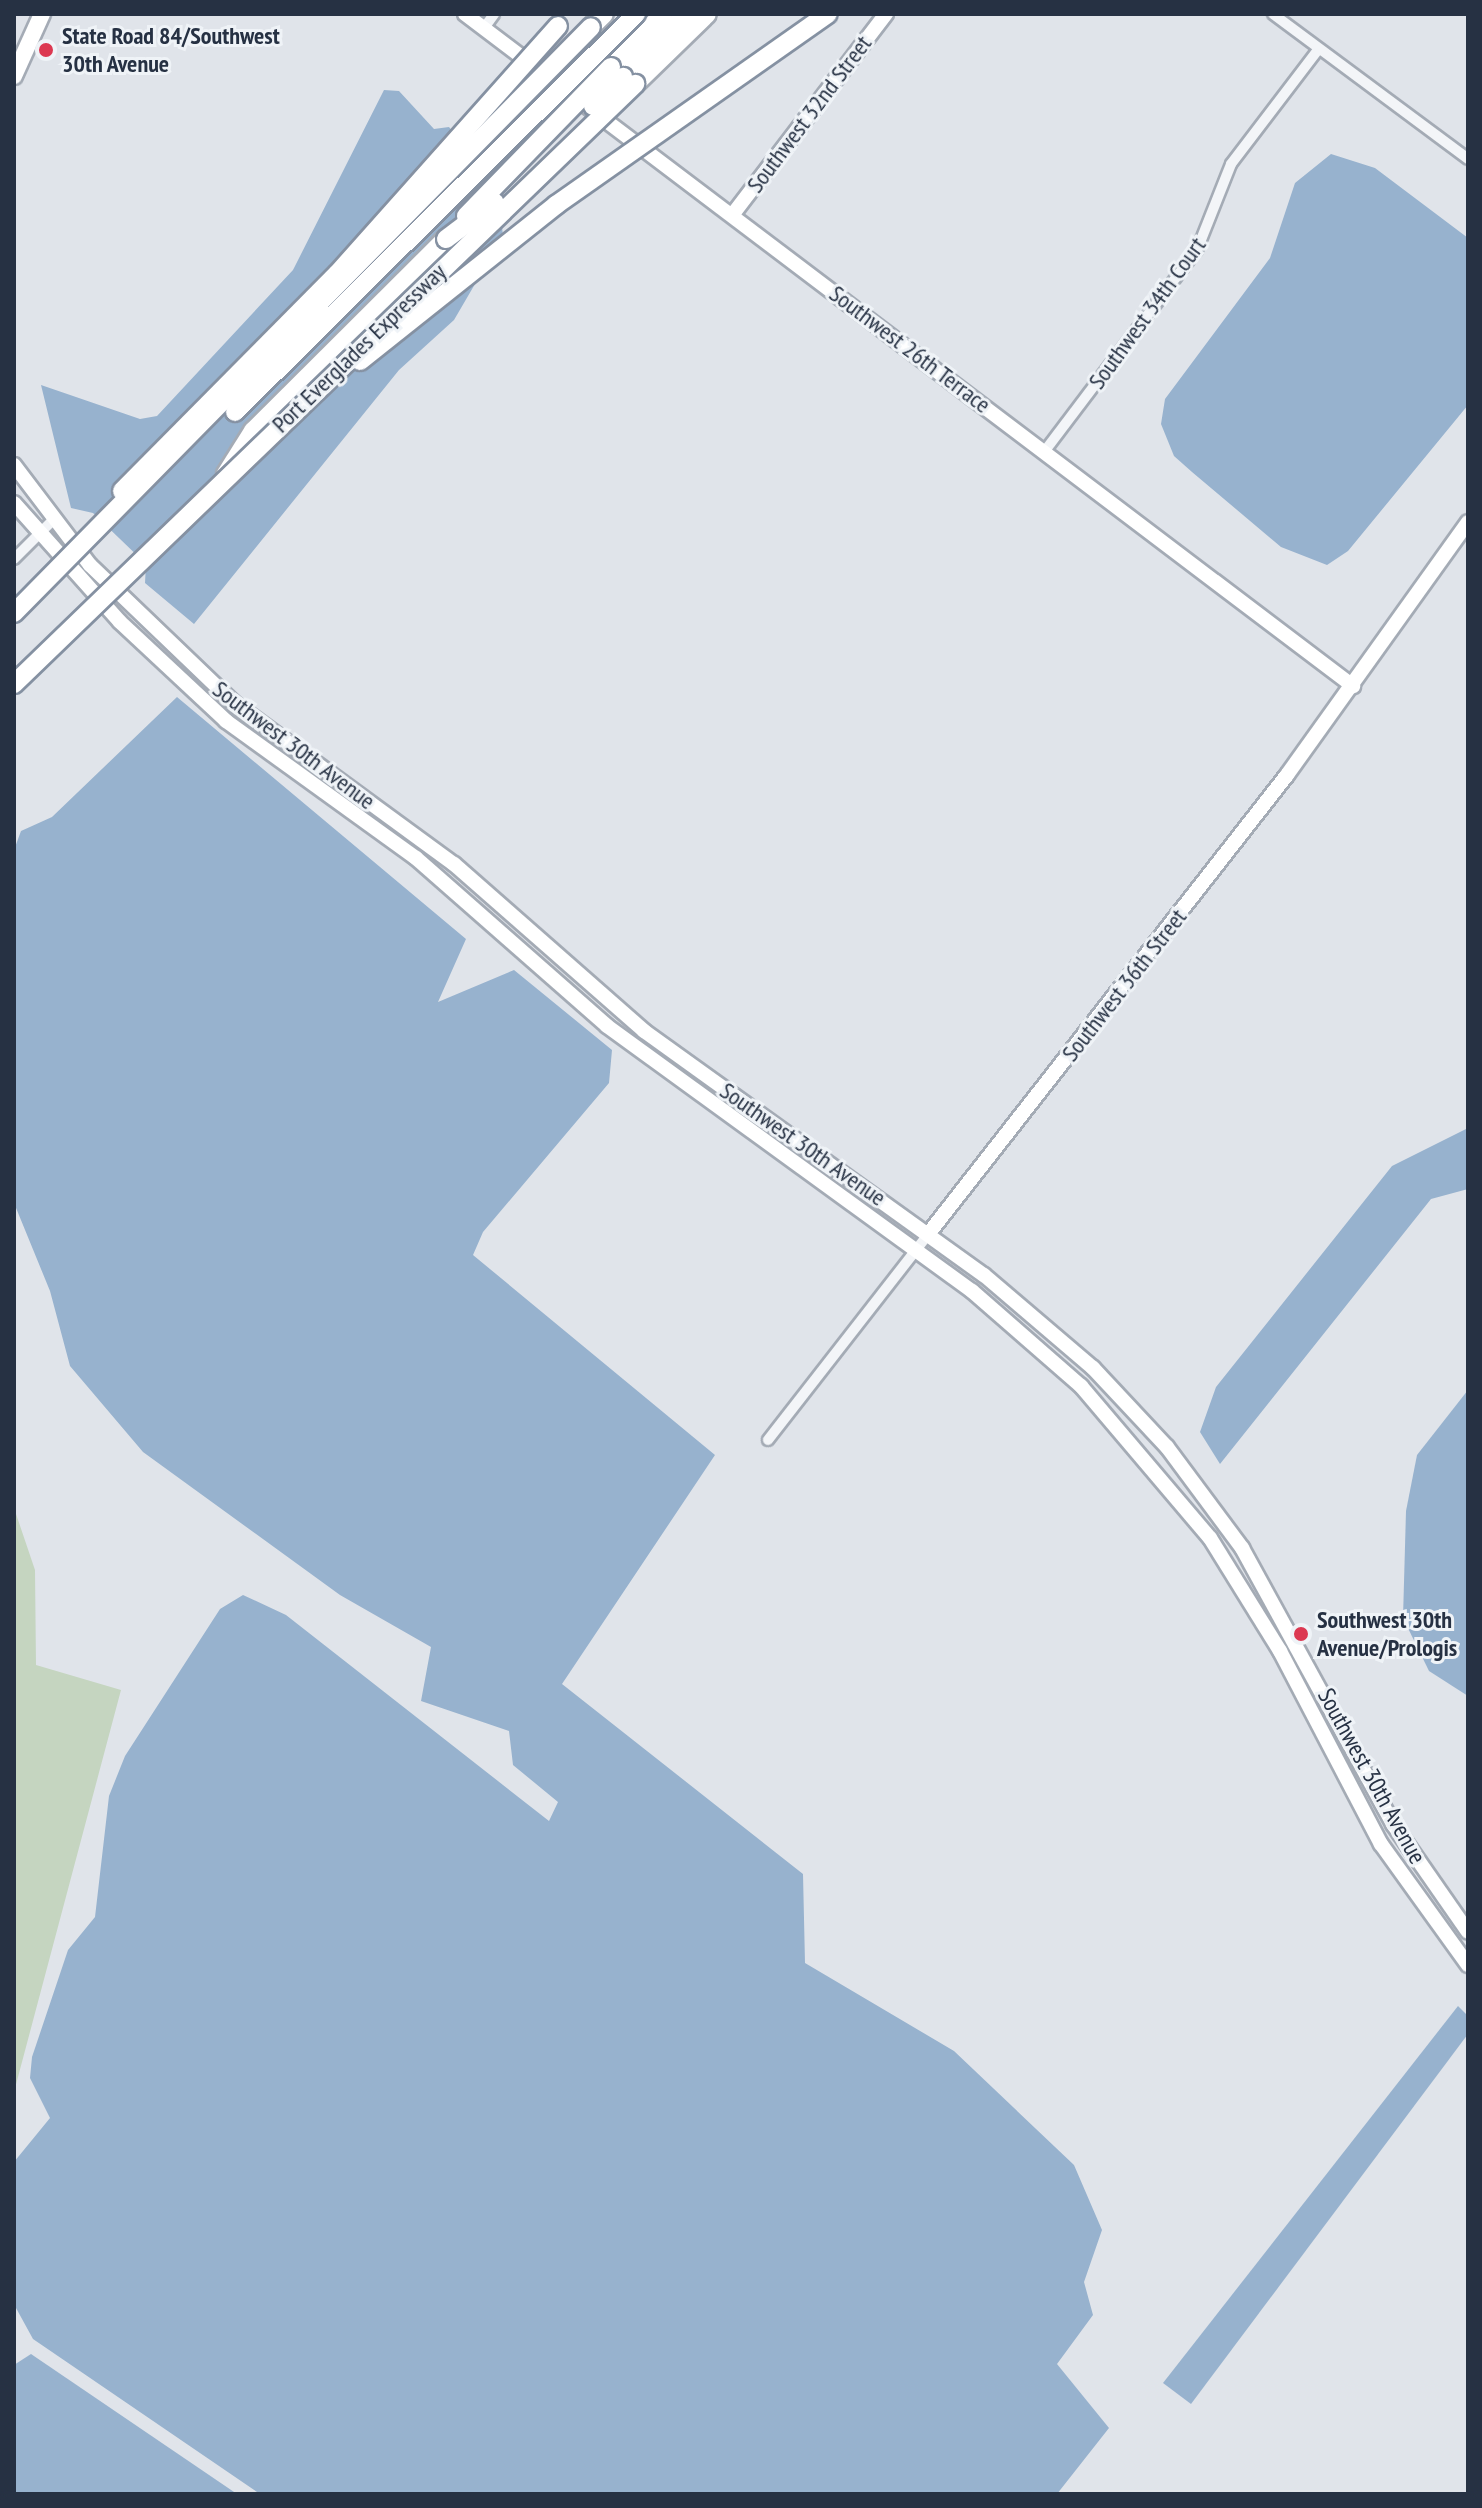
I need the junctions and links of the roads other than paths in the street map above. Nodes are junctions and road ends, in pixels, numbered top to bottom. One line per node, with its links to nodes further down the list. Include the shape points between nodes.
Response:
1 (42, 14): 15 (main road)
2 (465, 14): 13 (main road, Southwest 26th Terrace)
3 (494, 14): 13 (street)
4 (636, 14): 22 (highway, bridge, via 195,452)
5 (663, 14): 16 (highway)
6 (686, 14): 16 (highway)
7 (707, 14): 16 (highway, Port Everglades Expressway)
8 (828, 14): 19 (highway, bridge, via 556,205)
9 (886, 14): 18 (main road, Southwest 32nd Street)
10 (1273, 14): 14 (street)
11 (599, 18): 22 (highway, bridge)
12 (563, 20): 29 (highway, bridge, via 337,274)
13 (484, 28): 18 (main road, Southwest 26th Terrace)
14 (1318, 50): 17 (street); 20 (street, Southwest 34th Court, via 1231,164 1197,250)
15 (14, 76)
16 (623, 76): 19 (highway, Port Everglades Expressway, bridge); 23 (highway, bridge, via 446,239 253,431)
17 (1468, 159)
18 (733, 214): 20 (main road, Southwest 26th Terrace)
19 (276, 427): 23 (highway, Port Everglades Expressway, bridge)
20 (1044, 452): 32 (main road, Southwest 26th Terrace)
21 (14, 465): 25 (main road, Southwest 30th Avenue)
22 (161, 469): 30 (highway, bridge)
23 (222, 480): 31 (highway, Port Everglades Expressway, bridge)
24 (14, 503): 27 (main road, Southwest 30th Avenue)
25 (51, 522): 27 (street); 33 (main road, Southwest 30th Avenue, via 235,704 426,842 588,986)
26 (1468, 522): 32 (main road, Southwest 36th Street)
27 (37, 536): 28 (street); 34 (main road, Southwest 30th Avenue, via 226,721 416,858 579,1003)
28 (14, 559)
29 (14, 607)
30 (14, 613)
31 (14, 684)
32 (1353, 686): 35 (main road, Southwest 36th Street)
33 (698, 1070): 34 (main road); 35 (main road, Southwest 30th Avenue)
34 (687, 1085): 36 (main road, Southwest 30th Avenue)
35 (929, 1233): 36 (street, Southwest 36th Street); 38 (main road, Southwest 30th Avenue, via 1068,1344 1189,1475 1262,1578 1378,1798)
36 (916, 1250): 37 (street, Southwest 36th Street); 39 (main road, Southwest 30th Avenue, via 1055,1361 1188,1509 1272,1638 1381,1844)
37 (768, 1440)
38 (1468, 1932)
39 (1468, 1965)

